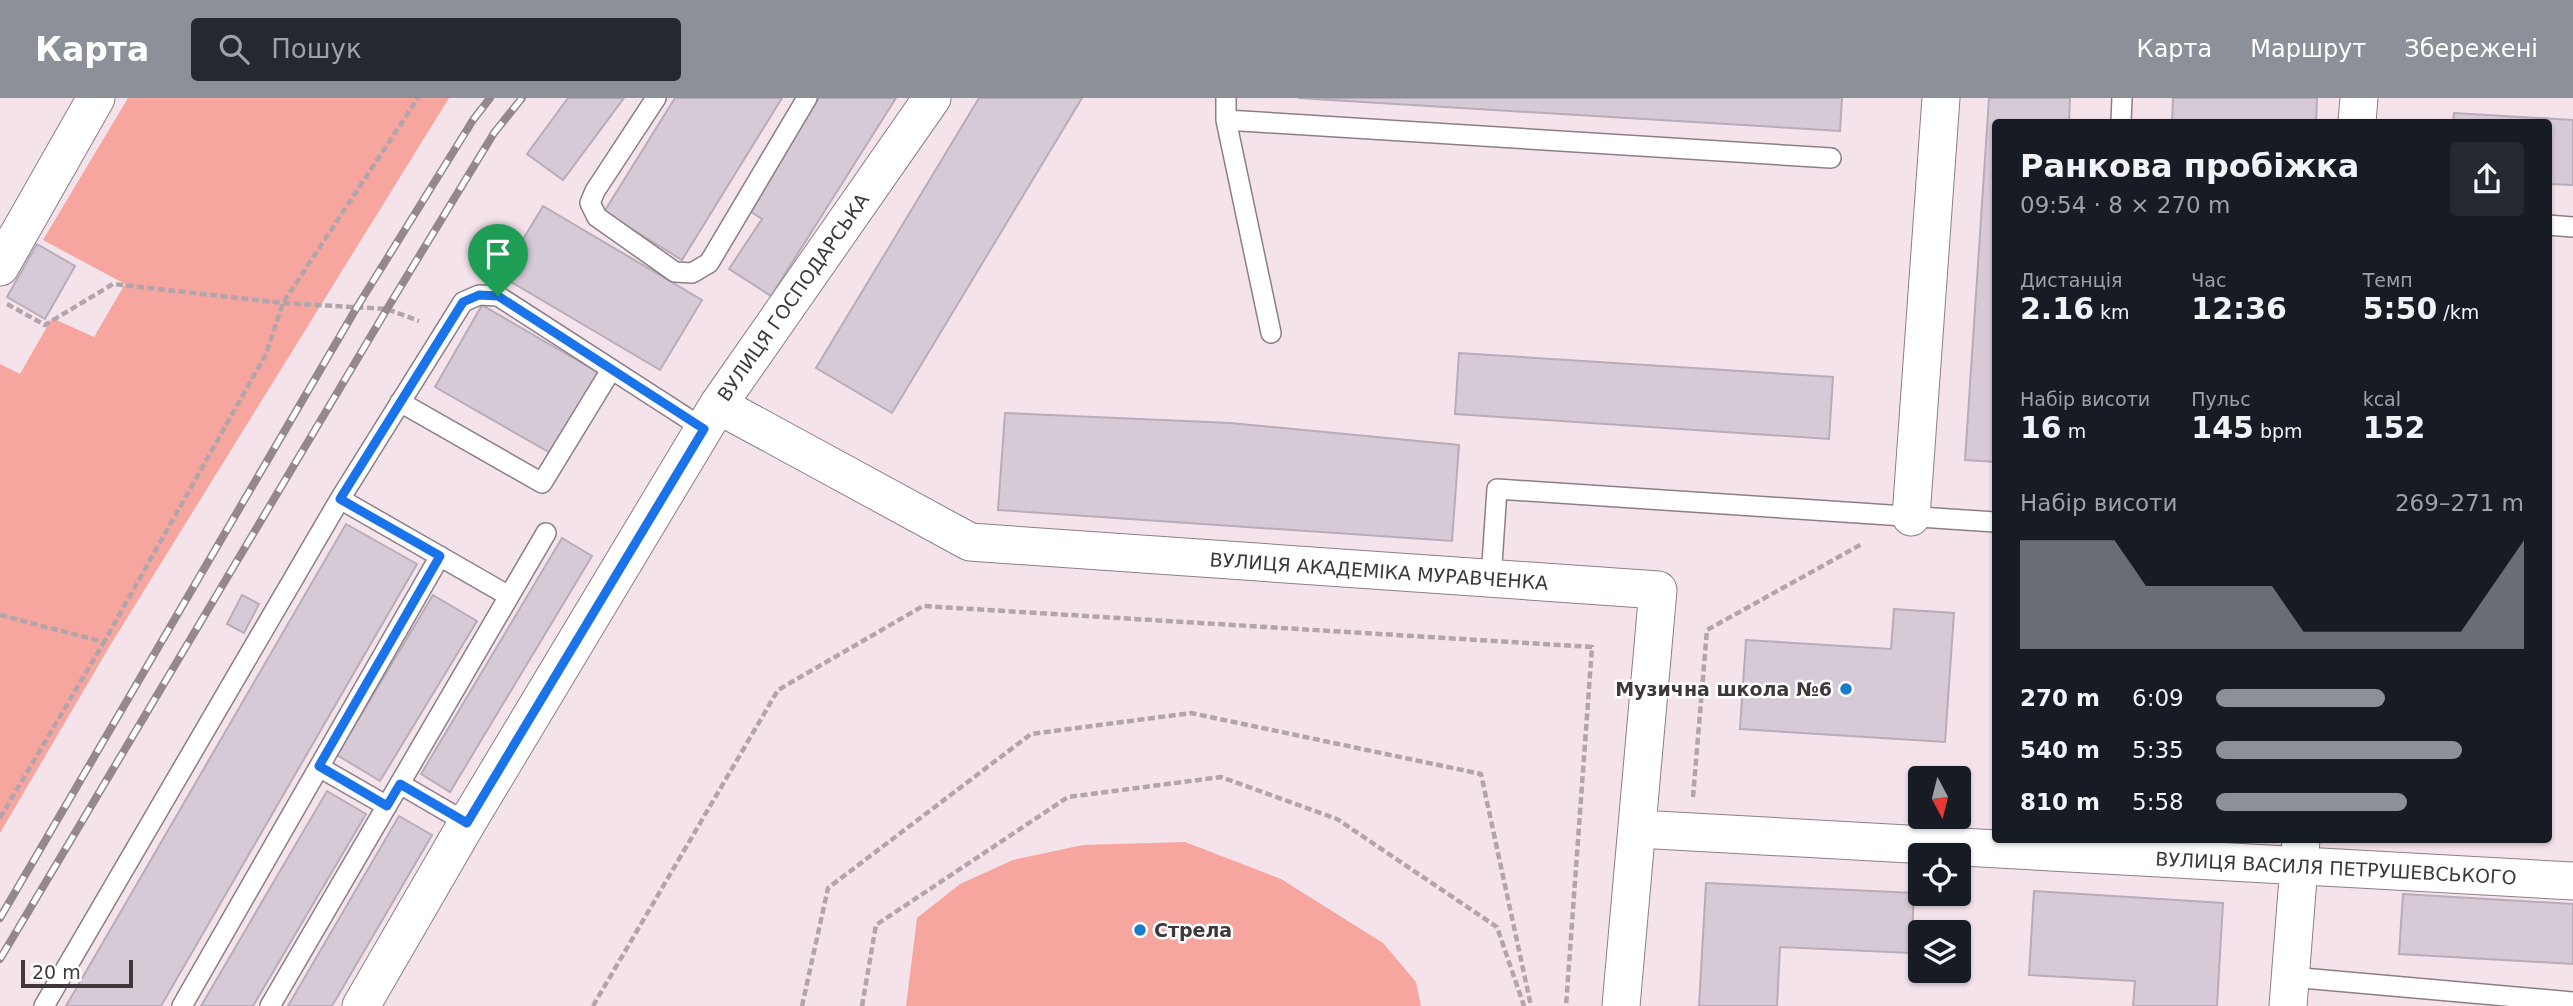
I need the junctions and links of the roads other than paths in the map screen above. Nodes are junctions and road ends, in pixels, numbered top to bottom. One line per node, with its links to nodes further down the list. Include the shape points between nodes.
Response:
1 (96, 98): 15 (street)
2 (656, 98): 3 (lane, via 590,203 597,217 675,272 692,273 709,263)
3 (807, 98)
4 (932, 98): 19 (street, ВУЛИЦЯ ГОСПОДАРСЬКА)
5 (1226, 98): 11 (lane)
6 (1941, 98): 21 (street)
7 (2122, 98): 9 (lane)
8 (2359, 98): 10 (street)
9 (2121, 119)
10 (2357, 119)
11 (1226, 120): 12 (lane); 16 (lane)
12 (1831, 158)
13 (2552, 225): 14 (lane)
14 (2573, 227)
15 (4, 250)
16 (1271, 333)
17 (611, 370): 18 (lane, via 498,296 479,295 463,302); 18 (lane, via 542,483); 19 (lane)
18 (400, 402): 20 (lane)
19 (711, 417): 25 (street, ВУЛИЦЯ АКАДЕМІКА МУРАВЧЕНКА, via 970,542); 30 (street, ВУЛИЦЯ ГОСПОДАРСЬКА)
20 (340, 499): 24 (lane); 38 (lane)
21 (1911, 517): 22 (lane); 25 (lane, via 1497,489)
22 (1992, 522)
23 (546, 533): 26 (lane)
24 (440, 556): 26 (lane); 27 (lane)
25 (1491, 579): 31 (street, ВУЛИЦЯ АКАДЕМІКА МУРАВЧЕНКА, via 1658,590)
26 (509, 596): 28 (lane)
27 (319, 766): 29 (lane); 39 (lane)
28 (400, 784): 29 (lane); 30 (lane)
29 (387, 806): 40 (lane)
30 (467, 823): 41 (street, ВУЛИЦЯ ГОСПОДАРСЬКА)
31 (1638, 829): 32 (street, ВУЛИЦЯ ВАСИЛЯ ПЕТРУШЕВСЬКОГО); 42 (street, ВУЛИЦЯ АКАДЕМІКА МУРАВЧЕНКА)
32 (1992, 842)
33 (2010, 843): 34 (street, ВУЛИЦЯ ВАСИЛЯ ПЕТРУШЕВСЬКОГО)
34 (2300, 853): 35 (street, ВУЛИЦЯ ВАСИЛЯ ПЕТРУШЕВСЬКОГО); 36 (street)
35 (2573, 881)
36 (2289, 992): 37 (lane)
37 (2573, 1002)
38 (44, 1006)
39 (182, 1006)
40 (270, 1006)
41 (361, 1006)
42 (1621, 1006)

